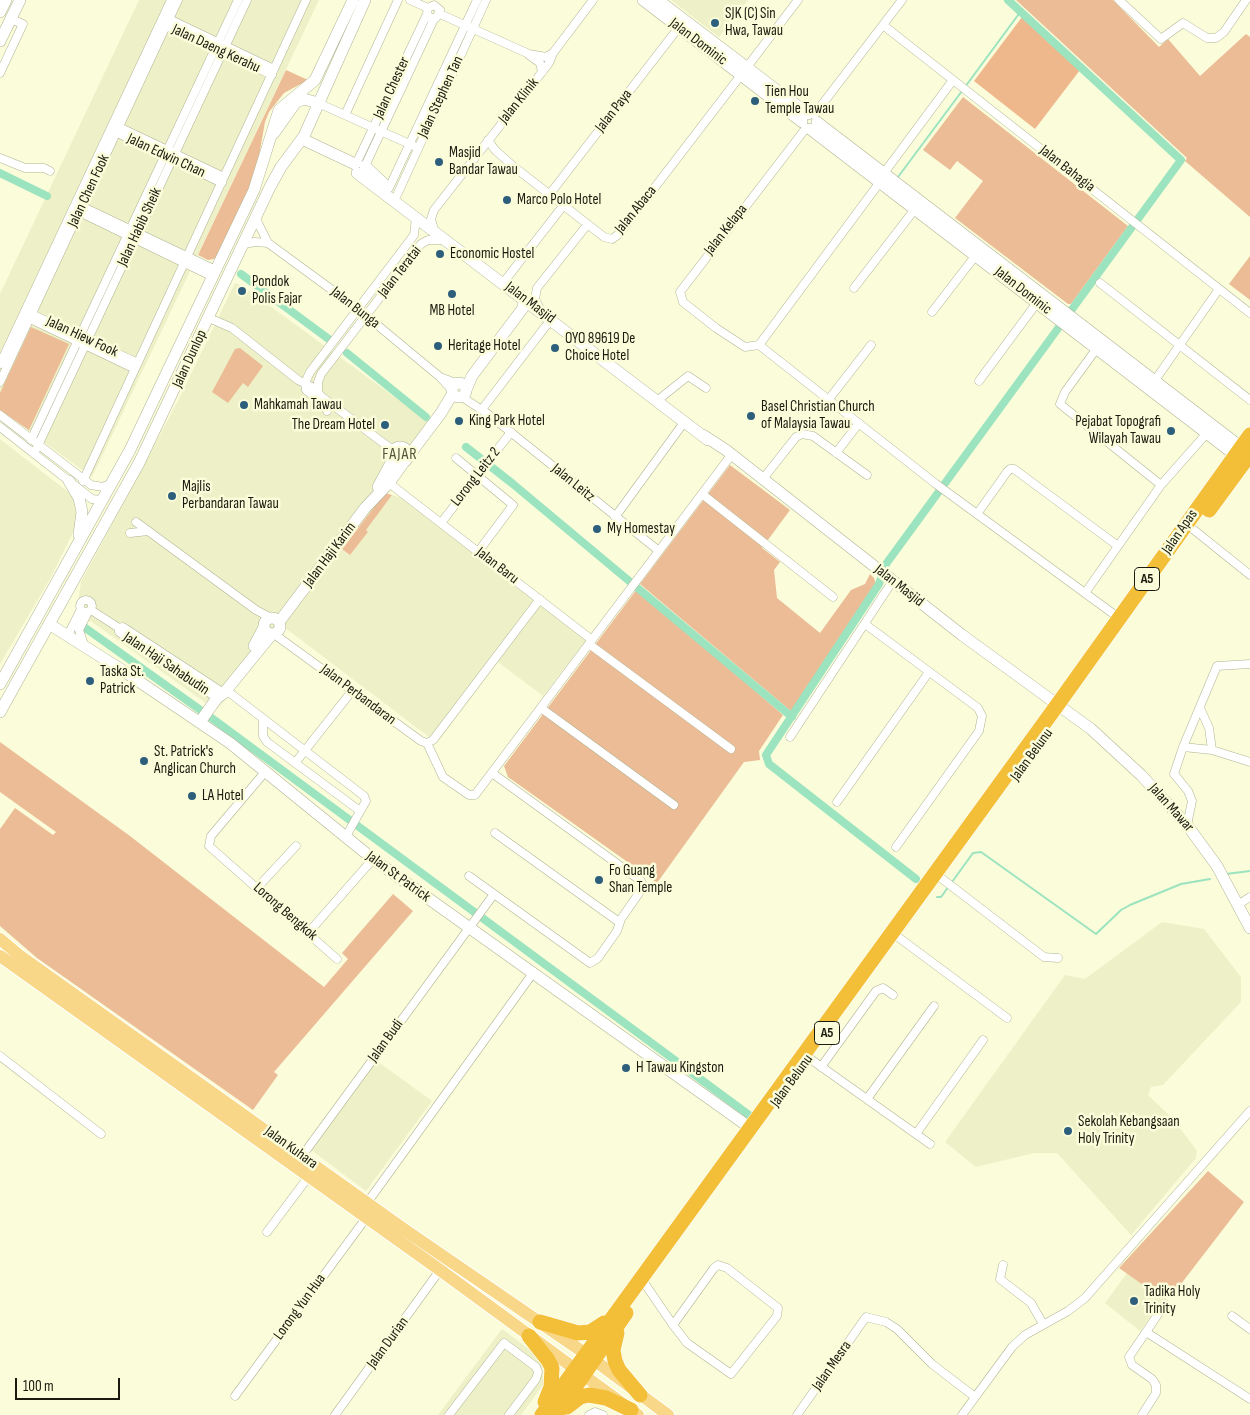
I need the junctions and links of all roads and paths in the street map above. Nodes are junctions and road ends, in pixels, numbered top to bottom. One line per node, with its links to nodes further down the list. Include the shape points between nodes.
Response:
1 (6, 0): 22 (street)
2 (20, 0): 23 (street)
3 (171, 0): 24 (street, Jalan Chen Fook)
4 (178, 0): 24 (street, Jalan Chen Fook)
5 (238, 0): 29 (street, Jalan Habib Sheik)
6 (246, 0): 29 (street, Jalan Habib Sheik)
7 (306, 0): 33 (street)
8 (353, 0): 42 (street, Jalan Dunlop, via 318,75 279,110)
9 (365, 0): 37 (street, Jalan Dunlop)
10 (398, 0): 38 (street)
11 (410, 0): 21 (street)
12 (477, 0): 26 (street, Jalan Stephen Tan)
13 (486, 0): 26 (street, Jalan Stephen Tan)
14 (594, 0): 30 (street, Jalan Klinik)
15 (643, 0): 27 (street, Jalan Dominic)
16 (658, 0): 32 (street, Jalan Dominic)
17 (798, 0): 32 (street, Jalan Abaca)
18 (902, 0): 25 (street, Jalan Kelapa)
19 (1119, 0): 20 (street, via 1160,40 1183,23 1208,38 1216,38 1224,32)
20 (1246, 0)
21 (435, 9): 26 (street); 41 (street, Jalan Chester)
22 (0, 12)
23 (11, 19): 28 (street); 35 (street, via 23,24)
24 (165, 21): 29 (street, Jalan Daeng Kerahu); 40 (street, Jalan Chen Fook)
25 (883, 25): 36 (street, Jalan Bahagia); 39 (street, Jalan Kelapa)
26 (469, 27): 31 (street); 45 (street, Jalan Stephen Tan); 46 (street, Jalan Stephen Tan)
27 (678, 27): 32 (street, Jalan Dominic); 56 (street, Jalan Paya)
28 (0, 41)
29 (220, 47): 33 (street, Jalan Daeng Kerahu); 48 (street, Jalan Habib Sheik)
30 (553, 53): 31 (street, via 546,57); 34 (street, Jalan Klinik)
31 (529, 54): 34 (street, via 540,63)
32 (744, 71): 39 (street, Jalan Dominic); 62 (street, Jalan Abaca, via 616,237 604,237)
33 (273, 72): 54 (street)
34 (542, 72): 44 (street, Jalan Klinik)
35 (0, 73)
36 (955, 81): 53 (street); 74 (street, Jalan Bahagia)
37 (318, 103): 38 (street); 42 (street, via 304,99 296,102); 43 (street, Jalan Dunlop)
38 (345, 115): 41 (street)
39 (809, 121): 53 (street, Jalan Dominic); 87 (street, Jalan Kelapa, via 680,292 683,302 716,328 745,347)
40 (115, 128): 48 (street, Jalan Edwin Chan); 58 (street, Jalan Chen Fook)
41 (378, 129): 45 (street); 51 (street, Jalan Chester)
42 (272, 136): 70 (street, Jalan Dunlop, via 254,190)
43 (302, 139): 51 (street, Jalan Masjid); 61 (street, Jalan Dunlop, via 281,167)
44 (488, 140): 47 (street, Jalan Klinik); 50 (street)
45 (410, 144): 46 (street); 55 (street, Jalan Stephen Tan)
46 (418, 147): 55 (street, Jalan Stephen Tan)
47 (479, 152): 50 (street, via 485,150); 63 (street, Jalan Klinik, via 434,210)
48 (170, 154): 54 (street, Jalan Edwin Chan); 64 (street, Jalan Habib Sheik)
49 (0, 158): 52 (street, via 25,168)
50 (505, 160): 56 (street, Jalan Abaca)
51 (358, 166): 55 (street); 60 (street, Jalan Masjid)
52 (50, 171)
53 (882, 177): 59 (street, Jalan Dominic); 76 (street, Jalan Dominic); 87 (street)
54 (223, 180): 69 (street)
55 (393, 192): 63 (street)
56 (549, 195): 57 (street, Jalan Abaca)
57 (563, 206): 62 (street, Jalan Abaca); 71 (street)
58 (78, 207): 64 (street); 81 (street, Jalan Chen Fook)
59 (915, 209): 68 (street, Jalan Dominic); 73 (street)
60 (416, 218): 66 (street, Jalan Masjid); 77 (street, Jalan Teratai, via 414,235)
61 (256, 219): 65 (street, Jalan Bunga); 67 (street, Jalan Dunlop)
62 (587, 225): 78 (street, via 537,288 535,299)
63 (433, 226): 66 (street)
64 (133, 234): 69 (street); 86 (street, Jalan Habib Sheik)
65 (268, 243): 67 (street); 77 (street, Jalan Bunga)
66 (448, 243): 71 (street, Jalan Masjid); 82 (street, Jalan Teratai, via 428,240 421,244)
67 (244, 244): 83 (street, Jalan Dunlop)
68 (976, 255): 76 (street, Jalan Dominic); 79 (street)
69 (186, 260): 70 (street); 92 (street)
70 (214, 274): 126 (street, Jalan Dunlop)
71 (503, 283): 75 (street, Jalan Masjid)
72 (1100, 283): 89 (street)
73 (854, 288)
74 (1219, 289): 80 (street, Jalan Bahagia); 89 (street)
75 (521, 296): 78 (street, Jalan Masjid); 98 (street, via 523,308)
76 (1040, 299): 85 (street, Jalan Dominic); 94 (street)
77 (358, 309): 82 (street, Jalan Bunga); 93 (street, Jalan Teratai)
78 (541, 311): 84 (street, Jalan Masjid)
79 (932, 312)
80 (1250, 313)
81 (27, 315): 86 (street, Jalan Hiew Fook); 91 (street, Jalan Chen Fook); 95 (street, Jalan Chen Fook)
82 (366, 316): 98 (street, Jalan Bunga); 99 (street, Jalan Teratai, via 321,374)
83 (209, 318): 93 (street, via 232,328 294,377); 118 (street, Jalan Dunlop)
84 (555, 322): 101 (street, Jalan Masjid); 104 (street, via 544,327)
85 (1071, 322): 90 (street, Jalan Dominic); 96 (street, Jalan Dominic)
86 (83, 341): 92 (street, Jalan Hiew Fook); 112 (street, Jalan Habib Sheik)
87 (759, 345): 100 (street)
88 (871, 345): 100 (street)
89 (1180, 346): 96 (street); 102 (street)
90 (1097, 348): 96 (street, Jalan Dominic); 127 (street, via 1064,392 1060,404)
91 (0, 364)
92 (136, 366): 125 (street)
93 (306, 380): 99 (street); 103 (street, via 306,390 324,404)
94 (979, 381)
95 (0, 382)
96 (1152, 384): 110 (street, Jalan Dominic); 113 (street, Jalan Dominic)
97 (706, 388): 101 (street, via 688,376)
98 (459, 391): 104 (street, Jalan Bunga); 119 (street)
99 (318, 393): 119 (street)
100 (829, 399): 107 (street)
101 (658, 400): 106 (street, Jalan Masjid)
102 (1250, 400)
103 (327, 411)
104 (486, 411): 109 (street, Jalan Leitz)
105 (0, 415): 112 (street)
106 (685, 422): 111 (street, Jalan Masjid); 131 (street)
107 (859, 423): 114 (street); 130 (street)
108 (0, 427): 115 (street)
109 (511, 432): 121 (street, Lorong Leitz 2); 131 (street, Jalan Leitz)
110 (1207, 433): 113 (street, Jalan Dominic); 127 (street)
111 (702, 435): 117 (street, Jalan Masjid); 120 (street, Jalan Masjid)
112 (35, 443): 115 (street, Jalan Habib Sheik); 125 (street)
113 (1245, 449): 134 (highway, Jalan Apas / A5); 147 (highway, Jalan Apas / A5)
114 (836, 452): 122 (street); 123 (street, via 813,436 802,434 796,437)
115 (34, 454): 124 (street)
116 (456, 458): 121 (street)
117 (730, 458): 120 (street, Jalan Masjid); 128 (street)
118 (139, 463): 129 (street, via 113,497); 148 (street, Jalan Dunlop)
119 (397, 463): 133 (street, Jalan Baru, via 401,492); 150 (street, Jalan Haji Karim, via 294,602)
120 (742, 464): 123 (street, Jalan Masjid)
121 (478, 475): 133 (street, Lorong Leitz 2); 140 (street, via 513,504)
122 (866, 475)
123 (762, 480): 142 (street, Jalan Masjid)
124 (69, 481): 129 (street, via 92,499); 138 (street, via 79,498 82,512)
125 (83, 481): 126 (street, via 99,487)
126 (112, 482): 129 (street, Jalan Dunlop)
127 (1161, 485): 137 (street)
128 (702, 494): 139 (street); 144 (street)
129 (102, 500): 138 (street, Jalan Dunlop)
130 (976, 514): 137 (street, via 1007,472 1014,469); 143 (street)
131 (615, 517): 139 (street, Jalan Leitz)
132 (136, 522): 135 (street, Jalan Perbandaran)
133 (441, 523): 140 (street, Jalan Baru)
134 (1194, 530): 141 (street); 160 (highway, Jalan Apas / A5)
135 (148, 531): 136 (street); 150 (street, Jalan Perbandaran, via 256,610)
136 (130, 533)
137 (1118, 546): 143 (street)
138 (75, 549): 154 (street, Jalan Dunlop)
139 (659, 551): 152 (street)
140 (478, 552): 145 (street, Jalan Baru)
141 (1250, 575)
142 (886, 577): 149 (street); 160 (street, Jalan Masjid)
143 (1085, 593): 147 (street)
144 (833, 597)
145 (540, 599): 152 (street, Jalan Baru); 167 (street)
146 (87, 610): 151 (street); 153 (street, via 79,630); 158 (street, Jalan Haji Sahabudin, via 119,628 123,627)
147 (1119, 618): 160 (highway, Jalan Apas / A5)
148 (49, 624): 151 (street, Jalan St Patrick); 154 (street, via 35,631); 163 (street, Jalan Dunlop)
149 (864, 624): 156 (street); 166 (street)
150 (272, 626): 158 (street); 159 (street, Jalan Perbandaran, via 291,645)
151 (68, 635): 153 (street, Jalan St Patrick)
152 (591, 642): 161 (street); 169 (street, Jalan Baru)
153 (84, 645): 164 (street, Jalan St Patrick)
154 (21, 647): 157 (street, Jalan Dunlop)
155 (1250, 664): 162 (street, via 1217,666)
156 (930, 672): 176 (street); 183 (street, via 978,708 982,726)
157 (0, 684)
158 (216, 691): 164 (street); 165 (street, Jalan Haji Sahabudin)
159 (352, 691): 167 (street, Jalan Perbandaran, via 421,742); 170 (street)
160 (1062, 706): 179 (street, Jalan Mawar, via 1124,759); 186 (highway, Jalan Belunu / A5); 211 (highway, Jalan Belunu / A5)
161 (541, 708): 175 (street); 177 (street)
162 (1200, 708): 168 (street); 171 (street, via 1209,728)
163 (0, 712)
164 (204, 716): 174 (street, Jalan St Patrick)
165 (263, 719): 170 (street, Jalan Haji Sahabudin); 173 (street, via 264,740)
166 (790, 737)
167 (427, 743): 175 (street, via 443,777 469,795 475,795)
168 (1183, 747): 171 (street); 179 (street, via 1174,774 1192,801)
169 (730, 749)
170 (305, 750): 173 (street); 178 (street, Jalan Haji Sahabudin, via 364,796 366,801)
171 (1212, 750): 172 (street)
172 (1250, 762)
173 (295, 763): 178 (street)
174 (265, 772): 181 (street, Jalan St Patrick); 187 (street, Lorong Bengkok, via 208,841 210,848)
175 (492, 773): 191 (street, via 643,882 643,888)
176 (837, 802)
177 (674, 806)
178 (360, 811): 181 (street)
179 (1188, 825): 190 (street, Jalan Mawar)
180 (495, 833): 191 (street)
181 (345, 838): 184 (street, Jalan St Patrick)
182 (296, 846): 187 (street)
183 (896, 847)
184 (373, 859): 192 (street, Jalan St Patrick); 194 (street)
185 (469, 876): 188 (street)
186 (947, 883): 195 (highway, Jalan Belunu / A5); 198 (street, via 1044,957)
187 (257, 888): 194 (street, Lorong Bengkok)
188 (494, 894): 191 (street, via 590,963 598,958 617,931); 192 (street, Jalan Budi)
189 (1250, 897): 190 (street)
190 (1239, 904): 193 (street, Jalan Mawar)
191 (619, 922)
192 (469, 927): 200 (street, Jalan St Patrick); 215 (street, Jalan Budi)
193 (1250, 928)
194 (308, 933): 199 (street, Lorong Bengkok)
195 (898, 937): 203 (street); 207 (highway, Jalan Belunu / A5)
196 (0, 938): 205 (main road, Jalan Kuhara, via 20,956)
197 (0, 956): 208 (main road, Jalan Kuhara)
198 (1058, 958)
199 (337, 959)
200 (533, 973): 211 (street, Jalan St Patrick); 217 (street)
201 (893, 995): 207 (street, via 883,988 876,990)
202 (934, 1006): 209 (street)
203 (1007, 1018)
204 (983, 1040): 213 (street)
205 (155, 1052): 208 (main road, via 175,1073); 215 (main road, Jalan Kuhara)
206 (0, 1056): 212 (street)
207 (815, 1062): 209 (street); 222 (highway, Jalan Belunu / A5)
208 (177, 1083): 216 (main road, Jalan Kuhara)
209 (867, 1099): 213 (street)
210 (1250, 1111): 227 (street, via 1085,1298 1068,1312)
211 (749, 1127): 224 (highway, Jalan Belunu / A5)
212 (101, 1134)
213 (916, 1134): 214 (street)
214 (930, 1144)
215 (302, 1156): 217 (main road, Jalan Kuhara)
216 (309, 1176): 218 (main road, Jalan Kuhara); 219 (street)
217 (367, 1203): 226 (main road, Jalan Kuhara)
218 (366, 1218): 221 (main road, Jalan Kuhara); 235 (street, Lorong Yun Hua)
219 (267, 1232)
220 (1004, 1265): 227 (street, via 1000,1279 1031,1303)
221 (440, 1270): 231 (main road, Jalan Kuhara); 239 (street, Jalan Durian)
222 (645, 1284): 224 (highway, Jalan Belunu / A5); 228 (street)
223 (1165, 1304): 230 (street)
224 (620, 1313): 226 (highway, via 590,1332 567,1331); 232 (highway, Jalan Belunu / A5); 234 (highway, via 613,1350 615,1361)
225 (1232, 1316): 229 (street)
226 (540, 1322): 232 (main road, Jalan Kuhara)
227 (1043, 1324): 236 (street, via 1012,1347)
228 (673, 1326): 228 (street, via 687,1343 731,1374 777,1316 778,1308 727,1268 718,1265)
229 (1250, 1329)
230 (1146, 1332): 237 (street); 249 (street, via 1129,1357 1132,1366 1156,1385 1156,1393)
231 (529, 1336): 233 (main road, Jalan Kuhara); 242 (highway, via 552,1368 551,1387)
232 (590, 1357): 233 (highway, A5); 234 (main road, Jalan Kuhara)
233 (580, 1373): 238 (main road, Jalan Kuhara); 242 (highway, A5); 243 (highway, A5)
234 (640, 1395): 246 (main road, Jalan Kuhara)
235 (235, 1396)
236 (975, 1397): 247 (street, Jalan Mesra, via 932,1364 897,1329 886,1322 866,1317); 248 (street)
237 (1250, 1400)
238 (634, 1412): 243 (highway, via 606,1398 589,1395 573,1401)
239 (335, 1415)
240 (449, 1415): 241 (street, via 504,1343 536,1367 538,1372)
241 (509, 1415)
242 (540, 1415)
243 (558, 1415)
244 (589, 1415): 245 (street, via 595,1412)
245 (603, 1415)
246 (668, 1415)
247 (797, 1415)
248 (962, 1415)
249 (1142, 1415)

